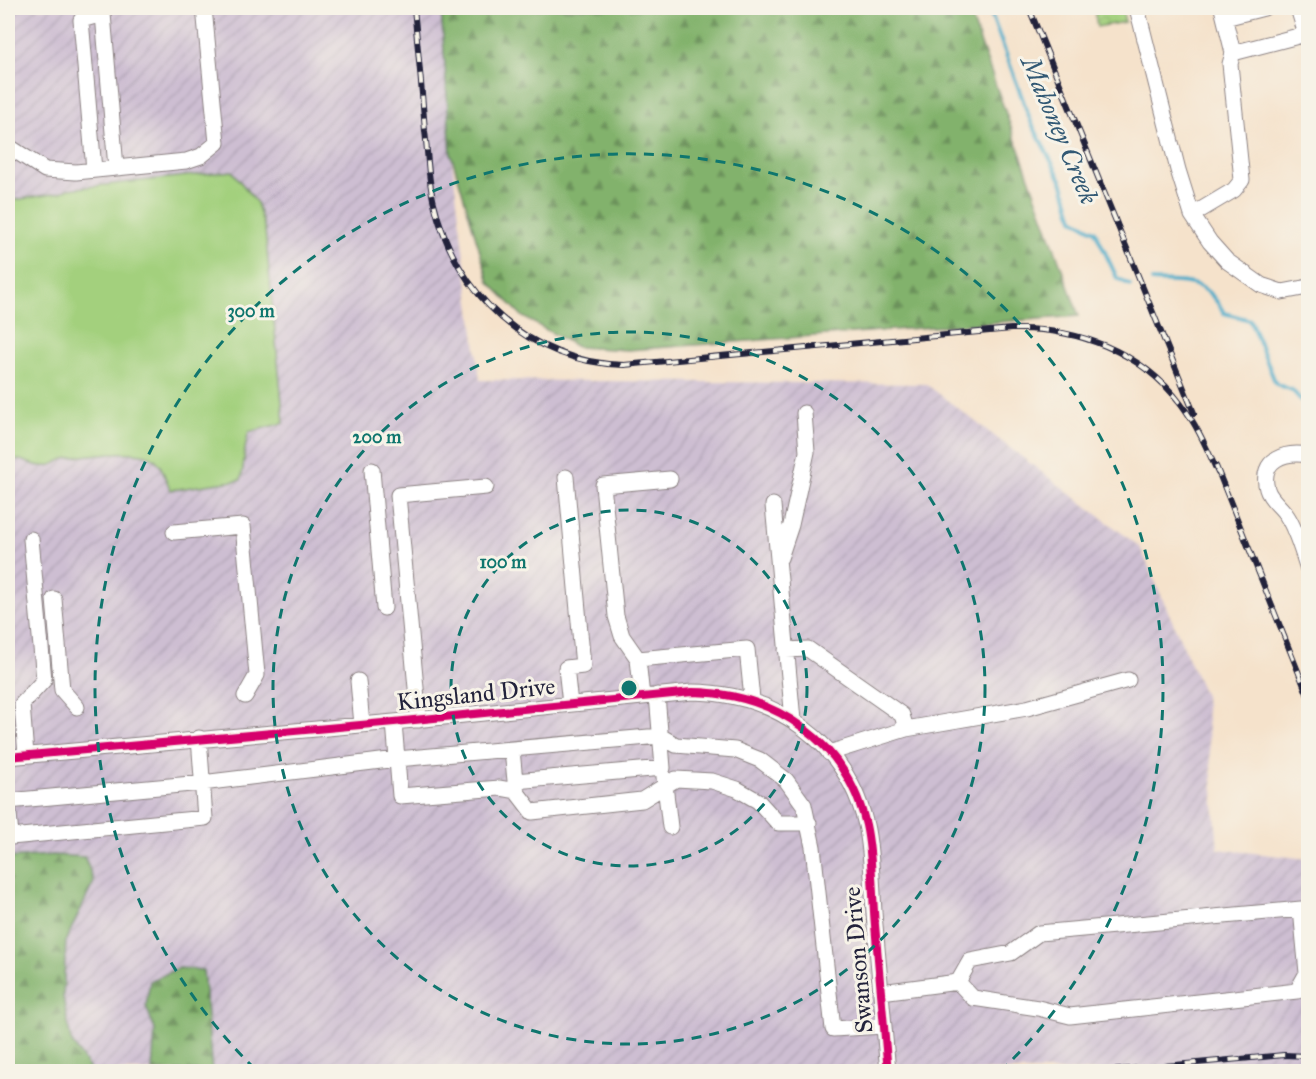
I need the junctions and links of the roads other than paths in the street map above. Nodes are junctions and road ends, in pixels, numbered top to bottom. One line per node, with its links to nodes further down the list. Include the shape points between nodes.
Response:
1 (204, 8): 9 (street, via 217,143 201,156 186,161)
2 (1137, 8): 11 (street)
3 (1264, 8): 5 (street)
4 (1298, 8): 6 (street)
5 (1223, 13): 7 (street)
6 (1307, 37): 7 (street)
7 (1233, 54): 11 (street, via 1230,64 1242,180 1234,190)
8 (8, 146): 10 (street, via 45,170)
9 (117, 168): 10 (street); 10 (street, via 103,14 81,20)
10 (94, 170)
11 (1192, 214): 12 (street, via 1227,261 1262,285 1282,292)
12 (1308, 287)
13 (804, 413): 22 (street, via 807,452)
14 (1308, 455): 23 (street, via 1286,453 1277,458 1267,481 1270,494 1287,516)
15 (372, 470): 25 (street)
16 (566, 477): 33 (street, via 583,666 566,668)
17 (670, 479): 27 (street, via 603,485 616,616 622,636)
18 (486, 487): 36 (street, via 398,495)
19 (773, 505): 22 (street)
20 (174, 532): 30 (street, via 243,526 257,675)
21 (31, 539): 35 (street, via 44,680)
22 (778, 564): 26 (street)
23 (1308, 569)
24 (54, 599): 34 (street, via 62,690)
25 (384, 608)
26 (786, 650): 37 (street); 40 (street, via 807,649 902,715)
27 (638, 659): 31 (street); 32 (street, via 747,649)
28 (357, 681): 39 (street)
29 (1128, 681): 40 (street, via 1027,708)
30 (245, 696)
31 (649, 696): 32 (street, Kingsland Drive, via 719,692); 33 (street, Kingsland Drive); 41 (street)
32 (752, 699): 37 (street, Kingsland Drive)
33 (570, 704): 36 (street, Kingsland Drive)
34 (77, 707)
35 (15, 714): 45 (street)
36 (419, 720): 38 (street, Kingsland Drive)
37 (793, 720): 44 (street, Kingsland Drive, via 814,734)
38 (394, 722): 39 (street, Kingsland Drive); 47 (street)
39 (362, 725): 42 (street, Kingsland Drive)
40 (906, 729): 44 (street)
41 (660, 736): 43 (street); 48 (street); 52 (street, via 676,745 735,750 760,760 786,780 804,805)
42 (199, 738): 45 (street, Kingsland Drive); 49 (street)
43 (512, 750): 47 (street); 51 (street)
44 (828, 753): 54 (street, Kingsland Drive, via 848,778 866,825)
45 (27, 755): 46 (street, Kingsland Drive)
46 (8, 757)
47 (397, 759): 49 (street); 51 (street, via 400,796)
48 (663, 768): 50 (street); 51 (street)
49 (202, 783): 49 (street, via 205,818 11,837 9,801)
50 (665, 784): 51 (street, via 642,800 532,812); 52 (street, via 676,779 712,781 758,801 778,823); 53 (street)
51 (516, 786)
52 (809, 823): 57 (street, via 833,1029)
53 (670, 827)
54 (868, 844): 56 (street, Swanson Drive)
55 (958, 982): 55 (street, via 973,998 1070,1016 1297,991 1307,973 1301,909 1039,933 1011,953 970,961); 56 (street)
56 (881, 992): 57 (street, Swanson Drive)
57 (884, 1026): 58 (street, Swanson Drive)
58 (888, 1071)

